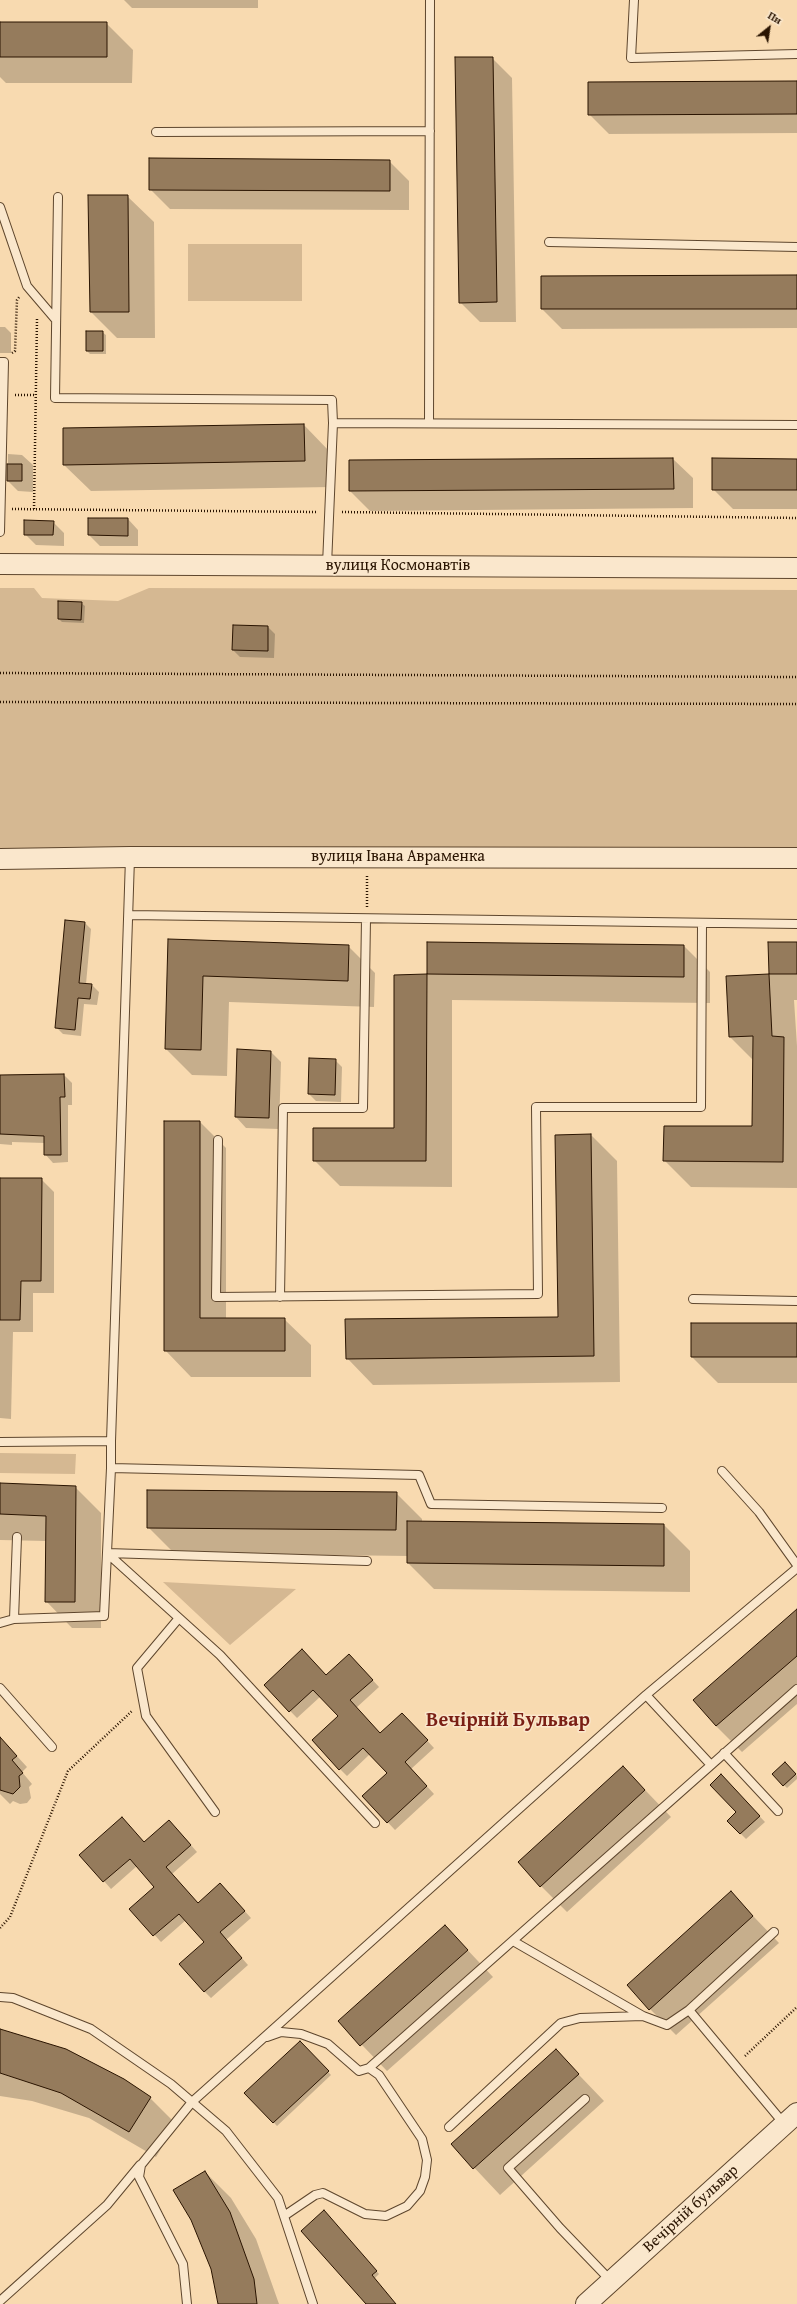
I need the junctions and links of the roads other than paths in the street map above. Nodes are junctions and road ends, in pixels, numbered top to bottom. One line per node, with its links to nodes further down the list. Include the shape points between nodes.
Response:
1 (430, 0): 4 (lane)
2 (634, 0): 3 (lane, via 632,58)
3 (797, 54)
4 (430, 130): 5 (lane); 13 (lane)
5 (156, 132)
6 (58, 197): 10 (lane)
7 (0, 207): 10 (lane, via 27,286)
8 (550, 242): 9 (lane)
9 (797, 247)
10 (56, 320): 12 (lane, via 55,398 332,400)
11 (2, 362): 15 (lane)
12 (332, 423): 13 (lane); 18 (lane)
13 (429, 423): 14 (lane)
14 (797, 425)
15 (0, 509): 16 (lane)
16 (0, 532)
17 (0, 564): 18 (street, вулиця Космонавтів)
18 (327, 566): 19 (street, вулиця Космонавтів)
19 (797, 568)
20 (130, 857): 21 (street, вулиця Івана Авраменка); 22 (street, вулиця Івана Авраменка); 23 (lane)
21 (797, 858)
22 (0, 859)
23 (129, 915): 24 (lane); 31 (lane)
24 (366, 919): 25 (lane); 28 (lane, via 363,1108 283,1108)
25 (702, 924): 26 (lane); 28 (lane, via 701,1107 536,1107 538,1294)
26 (797, 924)
27 (218, 1140): 28 (lane, via 216,1297)
28 (280, 1297)
29 (693, 1299): 30 (lane)
30 (797, 1301)
31 (111, 1441): 32 (lane); 33 (lane)
32 (0, 1442)
33 (111, 1468): 35 (lane, via 419,1475 431,1504); 37 (lane)
34 (722, 1471): 39 (lane, via 759,1512)
35 (662, 1508)
36 (17, 1537): 41 (lane)
37 (107, 1553): 38 (lane); 40 (lane); 41 (lane, via 104,1616)
38 (367, 1561)
39 (797, 1566): 45 (lane)
40 (179, 1618): 50 (lane, via 137,1668 143,1701 146,1716); 51 (lane, via 220,1655)
41 (14, 1619): 42 (lane)
42 (0, 1624)
43 (0, 1688): 46 (lane)
44 (797, 1689): 47 (lane)
45 (646, 1695): 48 (lane); 57 (lane)
46 (52, 1747)
47 (724, 1753): 48 (lane); 49 (lane)
48 (711, 1765): 53 (lane)
49 (778, 1811)
50 (215, 1812)
51 (375, 1823)
52 (774, 1932): 55 (lane)
53 (512, 1941): 56 (lane); 58 (lane)
54 (0, 1997): 60 (lane, via 12,1998 91,2029 171,2084)
55 (689, 2010): 56 (lane, via 667,2025); 61 (lane, via 736,2065)
56 (642, 2016): 62 (lane, via 580,2018 561,2023)
57 (263, 2038): 58 (lane, via 281,2032 301,2034 328,2044 358,2071); 60 (lane)
58 (370, 2068): 64 (lane, via 379,2075 422,2139 427,2160 420,2191 407,2206 386,2216 365,2214 323,2193 315,2195)
59 (585, 2099): 65 (lane, via 508,2168)
60 (192, 2102): 63 (lane); 64 (lane, via 226,2131 278,2198)
61 (791, 2119): 65 (street, Вечірній бульвар)
62 (449, 2127)
63 (141, 2165): 66 (lane, via 107,2205); 67 (lane, via 139,2177 183,2264)
64 (284, 2216): 68 (lane)
65 (611, 2281): 69 (street, Вечірній бульвар)
66 (0, 2301)
67 (187, 2304)
68 (314, 2304)
69 (586, 2304)

